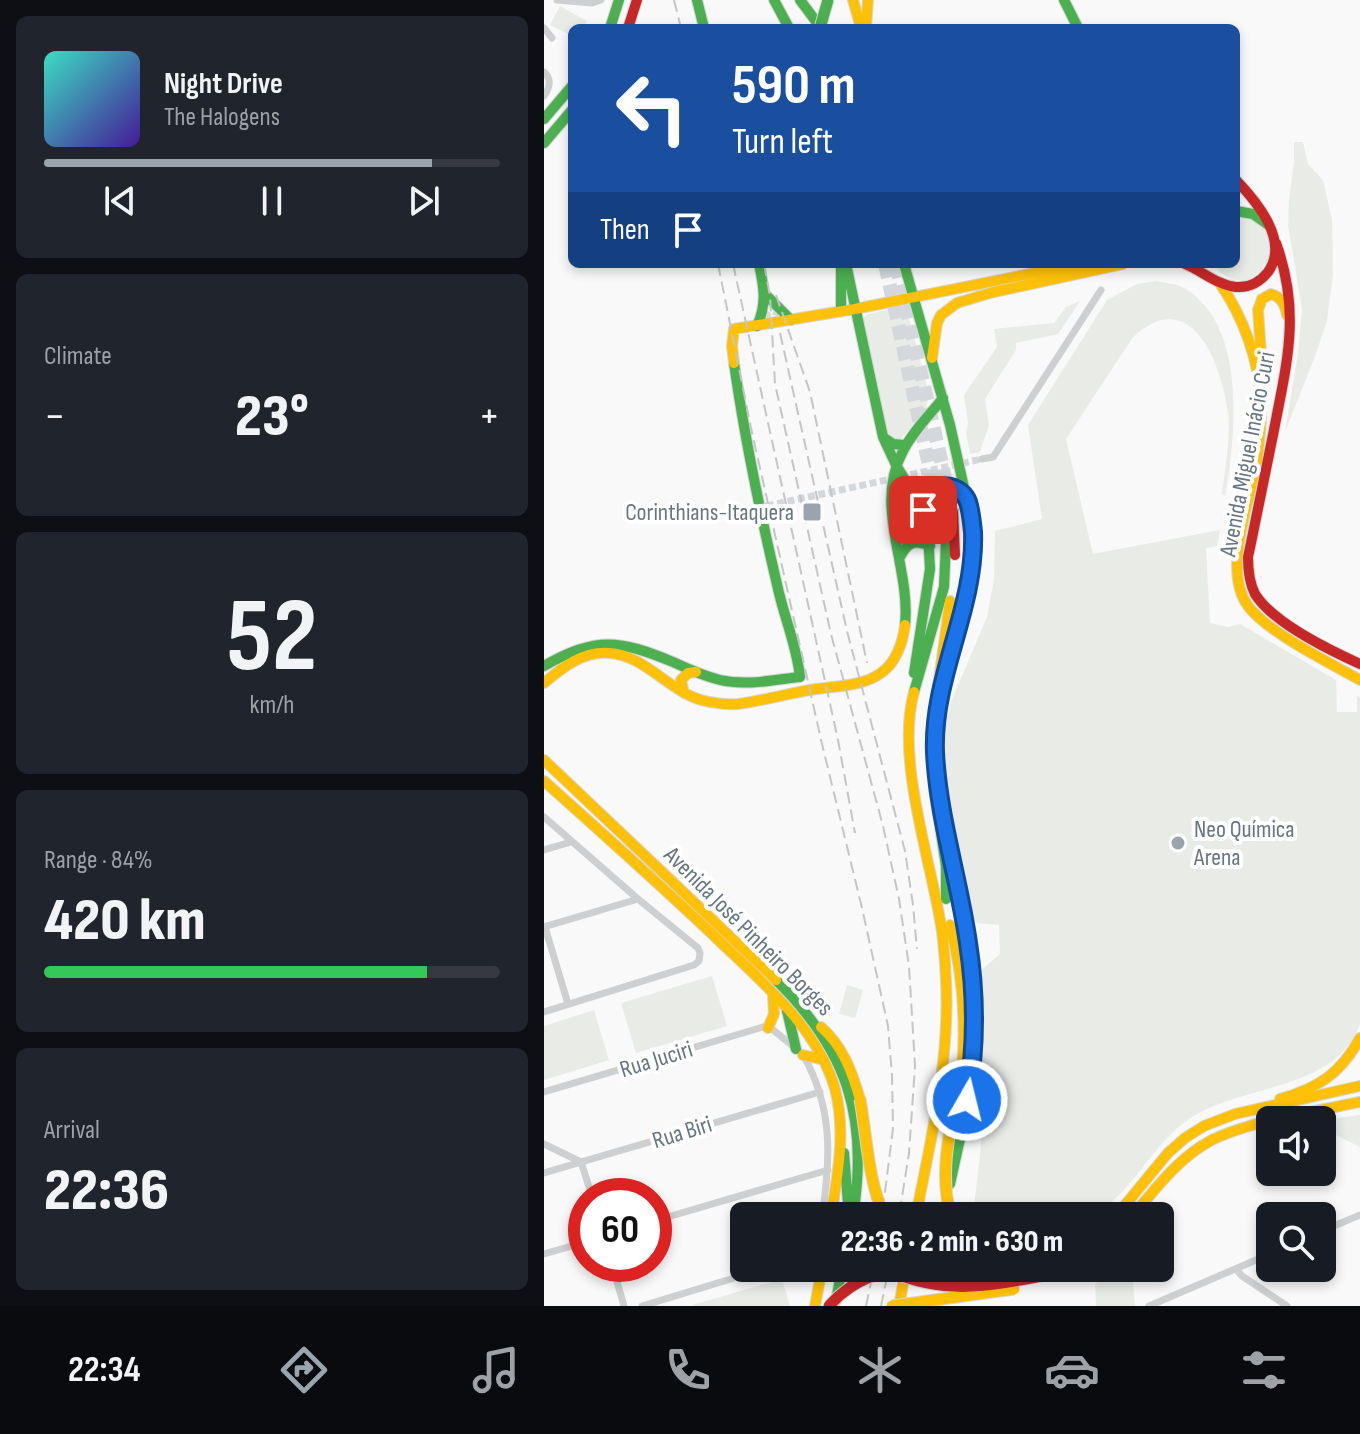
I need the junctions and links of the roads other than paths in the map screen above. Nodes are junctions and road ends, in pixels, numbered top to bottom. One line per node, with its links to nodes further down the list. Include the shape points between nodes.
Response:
1 (557, 0): 2 (street)
2 (601, 0)
3 (619, 0): 13 (main road)
4 (637, 0): 14 (main road)
5 (697, 0): 15 (main road)
6 (774, 0): 16 (main road)
7 (800, 0): 17 (main road)
8 (812, 0): 19 (main road)
9 (828, 0): 18 (main road, bridge)
10 (853, 0): 20 (main road)
11 (868, 0): 21 (main road)
12 (1064, 0): 22 (main road)
13 (611, 24)
14 (629, 24)
15 (703, 24)
16 (787, 24)
17 (817, 24)
18 (821, 24)
19 (829, 24)
20 (862, 24)
21 (864, 24)
22 (1076, 24)
23 (544, 28): 24 (street)
24 (552, 38)
25 (544, 72): 27 (street, via 550,80)
26 (568, 90): 28 (main road)
27 (544, 96)
28 (546, 112)
29 (568, 115): 30 (main road)
30 (544, 143)
31 (1240, 184): 33 (main road, Avenida Miguel Inácio Curi)
32 (1240, 211): 33 (main road)
33 (1268, 225): 34 (main road, Avenida Miguel Inácio Curi)
34 (1276, 243): 43 (main road, via 1273,265 1260,281 1240,288); 51 (main road, Avenida Miguel Inácio Curi, via 1290,291)
35 (760, 268): 45 (main road)
36 (843, 268): 48 (main road)
37 (844, 268): 47 (main road)
38 (905, 268): 46 (main road)
39 (1059, 268): 46 (main road)
40 (1105, 268): 52 (main road, via 957,303 937,323)
41 (1193, 268): 43 (main road)
42 (1207, 268): 43 (main road, Avenida Miguel Inácio Curi)
43 (1216, 280): 54 (main road, Avenida Miguel Inácio Curi, via 1246,332)
44 (1101, 290): 57 (street, via 993,457)
45 (767, 296): 49 (main road); 50 (main road)
46 (913, 297): 47 (main road); 52 (main road)
47 (855, 309): 48 (main road); 55 (main road)
48 (841, 311): 49 (main road)
49 (791, 320): 50 (main road)
50 (757, 326): 70 (main road, via 734,329 732,346 744,431 800,677)
51 (1290, 349): 54 (main road, via 1284,303 1276,295 1266,295 1258,310); 66 (main road, Avenida Miguel Inácio Curi, via 1247,572 1267,607)
52 (932, 360): 53 (main road)
53 (943, 398): 56 (main road); 59 (main road)
54 (1261, 402): 69 (main road, Avenida Miguel Inácio Curi, via 1258,454 1236,565 1241,591 1254,614 1273,629)
55 (883, 437): 56 (main road); 58 (main road)
56 (904, 445): 58 (main road)
57 (982, 459)
58 (896, 465): 62 (main road); 64 (main road, via 892,489)
59 (968, 500): 62 (main road, via 954,488 937,487 926,499); 75 (main road, via 973,528 970,578)
60 (939, 511): 74 (main road, via 946,542 944,587)
61 (953, 512): 65 (main road)
62 (923, 518): 63 (main road)
63 (930, 546): 64 (main road, via 912,541); 74 (main road)
64 (900, 557): 73 (main road, via 905,636 881,673 851,684)
65 (950, 601): 75 (main road); 83 (main road, via 922,699 917,749 919,783)
66 (1360, 664)
67 (544, 666): 68 (main road, via 587,645 615,644)
68 (696, 672): 70 (main road); 72 (main road, via 683,677)
69 (1360, 680)
70 (723, 681): 73 (main road, via 729,694)
71 (544, 683): 72 (main road, via 580,657 613,653 638,661)
72 (684, 693): 73 (main road)
73 (720, 704)
74 (910, 706): 114 (main road, via 913,787 941,923 947,1001 942,1078)
75 (938, 709): 76 (main road)
76 (935, 753): 83 (main road); 117 (main road, via 968,941 973,1005 970,1081)
77 (544, 760): 90 (main road, Avenida José Pinheiro Borges)
78 (544, 781): 86 (main road, Avenida José Pinheiro Borges)
79 (544, 817): 80 (street)
80 (571, 842): 81 (street); 82 (street)
81 (544, 850)
82 (638, 899): 85 (street); 87 (street, via 698,948 699,961)
83 (946, 899): 84 (main road)
84 (950, 925): 115 (main road, via 954,1045); 116 (main road, bridge, via 963,988 964,1053)
85 (544, 927): 87 (street)
86 (773, 996): 88 (main road, Avenida José Pinheiro Borges); 91 (main road)
87 (568, 1004): 89 (street)
88 (787, 1010): 93 (main road); 94 (main road, Avenida José Pinheiro Borges)
89 (544, 1012)
90 (814, 1021): 112 (main road, Avenida José Pinheiro Borges, via 851,1102 858,1157); 113 (main road, bridge, via 829,1033 855,1080)
91 (768, 1028): 93 (street); 96 (street, Rua Juciri)
92 (1360, 1038): 98 (main road, via 1332,1077)
93 (800, 1052): 94 (main road); 97 (street)
94 (824, 1060): 103 (main road, Avenida José Pinheiro Borges, via 838,1105)
95 (1360, 1086): 98 (main road)
96 (544, 1092)
97 (820, 1092): 104 (street, Rua Biri); 105 (street)
98 (1304, 1094): 108 (main road, via 1224,1117 1189,1136)
99 (1360, 1102): 100 (main road)
100 (1335, 1106)
101 (1256, 1125): 120 (main road, via 1202,1146)
102 (544, 1144): 104 (street)
103 (841, 1145): 110 (main road, Avenida José Pinheiro Borges); 111 (main road)
104 (581, 1162): 106 (street, Rua Biri); 107 (street)
105 (828, 1170): 109 (street); 122 (street)
106 (544, 1173)
107 (586, 1178)
108 (1141, 1189): 118 (main road); 119 (main road)
109 (824, 1202)
110 (833, 1202)
111 (849, 1202)
112 (855, 1202)
113 (879, 1202)
114 (919, 1202)
115 (928, 1202)
116 (946, 1202)
117 (948, 1202)
118 (1125, 1202)
119 (1129, 1202)
120 (1145, 1202)
121 (1360, 1215): 123 (street)
122 (672, 1216)
123 (1336, 1225)
124 (568, 1247): 125 (street)
125 (544, 1254)
126 (1256, 1260): 127 (street)
127 (1236, 1269): 147 (street); 148 (street)
128 (730, 1279): 140 (street)
129 (617, 1282): 139 (street)
130 (819, 1282): 141 (main road)
131 (838, 1282): 142 (main road)
132 (856, 1282): 142 (main road, bridge)
133 (903, 1282): 144 (main road)
134 (912, 1282): 145 (main road)
135 (923, 1282): 137 (main road, bridge)
136 (928, 1282): 146 (main road)
137 (1010, 1282)
138 (1028, 1282): 143 (main road, bridge, via 990,1294)
139 (624, 1306)
140 (642, 1306)
141 (815, 1306)
142 (832, 1306)
143 (892, 1306)
144 (899, 1306)
145 (907, 1306)
146 (920, 1306)
147 (1149, 1306)
148 (1287, 1306)

